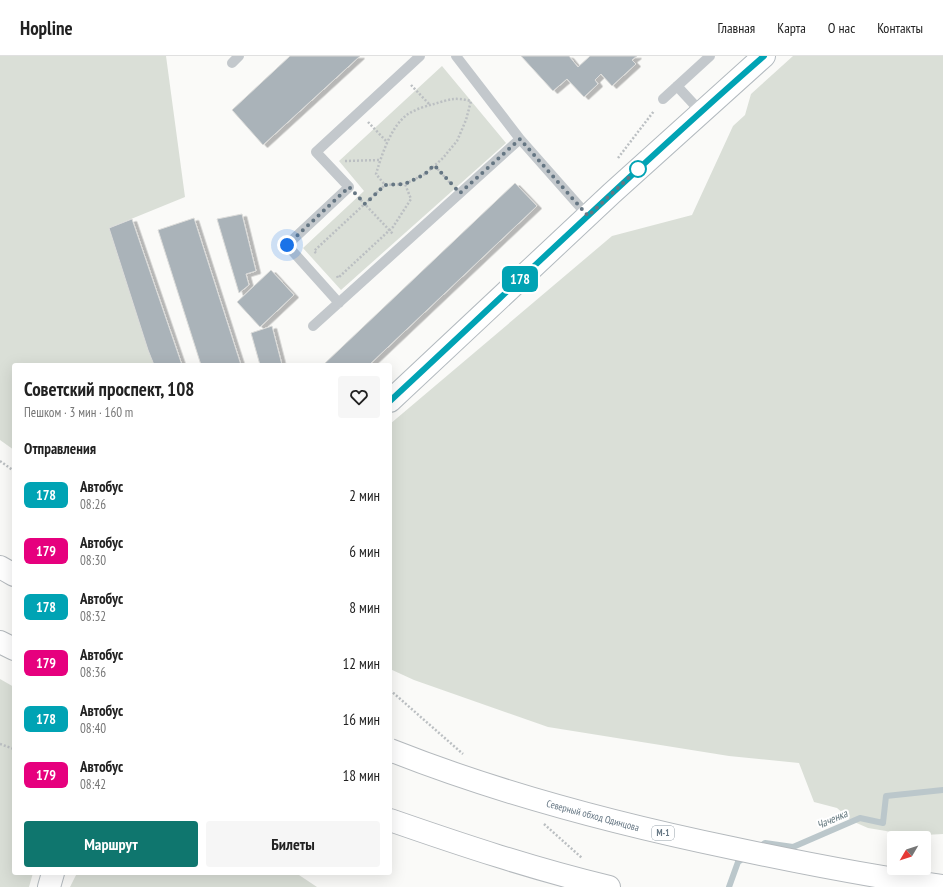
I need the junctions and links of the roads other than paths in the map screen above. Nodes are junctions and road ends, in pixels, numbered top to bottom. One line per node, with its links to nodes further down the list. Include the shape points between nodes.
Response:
1 (420, 56): 10 (lane, via 316,152 349,187 287,245)
2 (456, 56): 8 (lane)
3 (710, 56): 5 (lane)
4 (764, 56): 7 (main road)
5 (677, 86): 6 (lane); 7 (lane)
6 (663, 99)
7 (701, 112): 9 (main road)
8 (520, 139): 9 (lane); 10 (lane)
9 (588, 216): 12 (main road)
10 (339, 303): 11 (lane)
11 (313, 326)
12 (392, 399)
13 (0, 567): 14 (main road)
14 (12, 574)
15 (0, 642): 16 (main road)
16 (12, 648)
17 (392, 751): 20 (main road, Северный обход Одинцова / М-1, bridge, via 490,786 593,816 803,864)
18 (392, 821): 22 (main road, via 470,848 562,876)
19 (52, 875): 21 (main road)
20 (943, 886)
21 (48, 887)
22 (609, 887)

